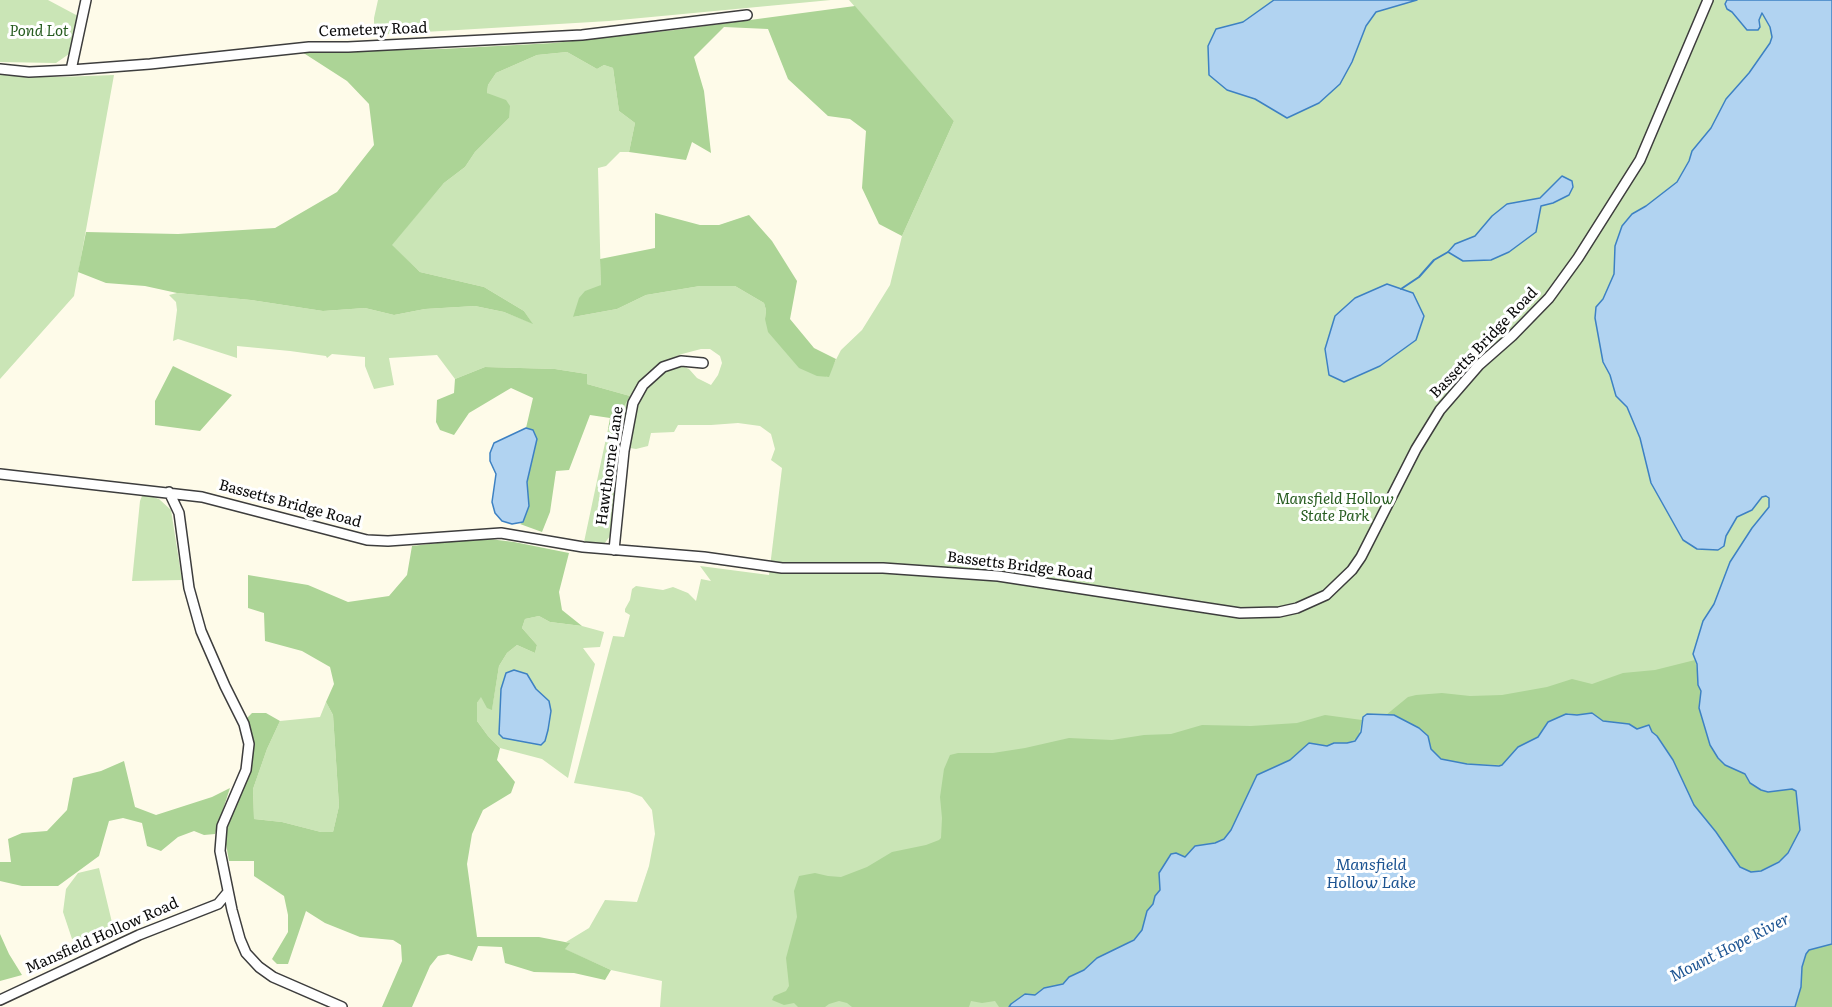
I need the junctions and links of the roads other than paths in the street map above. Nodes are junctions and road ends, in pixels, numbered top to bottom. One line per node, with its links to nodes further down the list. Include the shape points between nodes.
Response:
1 (86, 0): 5 (street)
2 (1708, 0): 11 (street, Bassetts Bridge Road, via 1649,142 1602,223 1548,298 1448,399 1401,476 1361,557 1341,582 1312,602 1279,612 1240,613 998,576 891,568 782,568)
3 (747, 15): 5 (street, Cemetery Road, via 582,35 309,47)
4 (0, 69): 5 (street, Cemetery Road)
5 (71, 70)
6 (703, 363): 11 (street, Hawthorne Lane, via 681,361 663,366 643,384 633,403)
7 (0, 474): 8 (street, Bassetts Bridge Road)
8 (169, 492): 9 (street, Bassetts Bridge Road); 10 (street)
9 (191, 495): 10 (street); 11 (street, Bassetts Bridge Road, via 367,540 501,533)
10 (179, 513): 12 (street, via 189,588 201,631 244,724 249,744 246,770 222,826 220,851)
11 (614, 550)
12 (228, 892): 13 (street, Mansfield Hollow Road); 14 (street)
13 (218, 904): 14 (street); 15 (street, Mansfield Hollow Road, via 139,935)
14 (232, 910): 16 (street, via 246,953 259,967)
15 (0, 1000)
16 (342, 1007)

